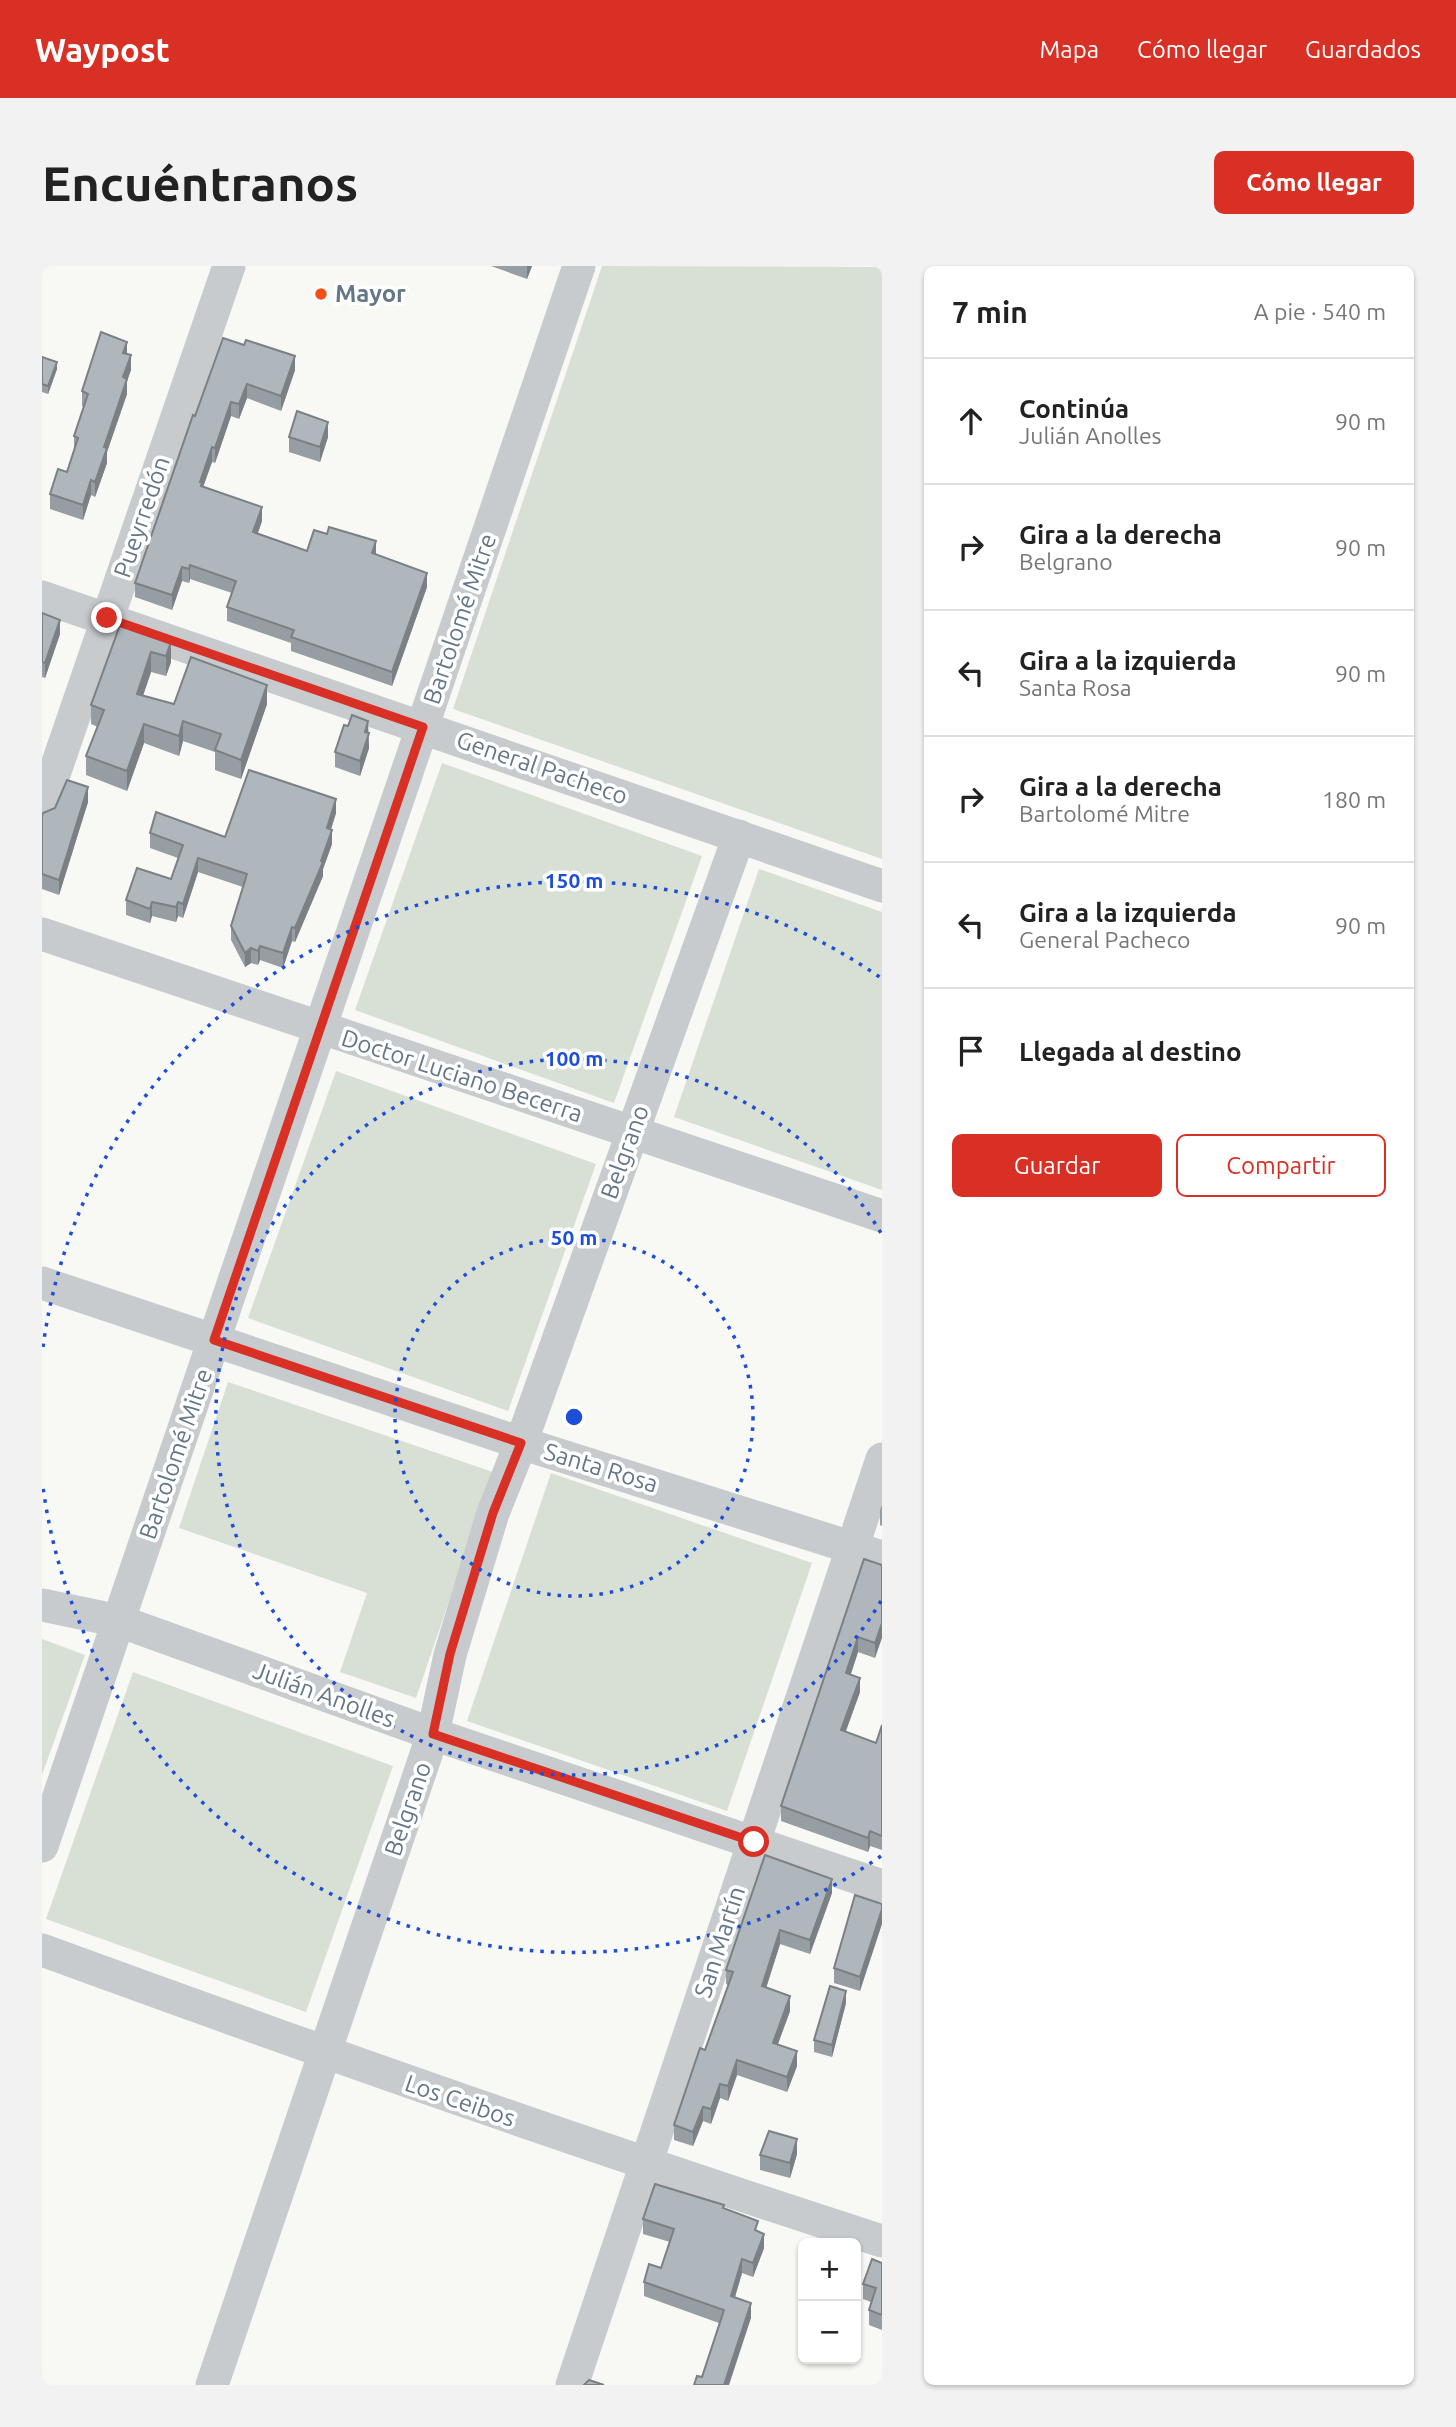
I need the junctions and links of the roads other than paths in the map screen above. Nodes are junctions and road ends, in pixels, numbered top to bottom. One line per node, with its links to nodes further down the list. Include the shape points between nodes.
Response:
1 (229, 266): 4 (street, Pueyrredón)
2 (579, 266): 5 (street, Bartolomé Mitre)
3 (42, 597): 4 (street, General Pacheco)
4 (107, 618): 5 (street, General Pacheco); 6 (street, Pueyrredón)
5 (423, 727): 7 (street, General Pacheco); 10 (street, Bartolomé Mitre)
6 (42, 809)
7 (739, 836): 8 (street, General Pacheco); 11 (street, Belgrano)
8 (882, 886)
9 (42, 934): 10 (street, Doctor Luciano Becerra)
10 (320, 1029): 11 (street, Doctor Luciano Becerra); 14 (street, Bartolomé Mitre)
11 (632, 1131): 12 (street, Doctor Luciano Becerra); 15 (street, Belgrano)
12 (882, 1216)
13 (42, 1283): 14 (street, Santa Rosa)
14 (214, 1340): 15 (street, Santa Rosa); 19 (street, Bartolomé Mitre)
15 (521, 1443): 17 (street, Santa Rosa); 20 (street, Belgrano, via 493,1513 450,1654)
16 (882, 1459): 17 (street, San Martín)
17 (867, 1552): 21 (street, San Martín)
18 (42, 1605): 19 (street, Julián Anolles)
19 (119, 1622): 20 (street, Julián Anolles); 22 (street, Bartolomé Mitre)
20 (433, 1734): 21 (street, Julián Anolles); 25 (street, Belgrano)
21 (754, 1842): 23 (street, Julián Anolles); 26 (street, San Martín)
22 (42, 1846)
23 (882, 1886)
24 (42, 1950): 25 (street, Los Ceibos)
25 (326, 2054): 26 (street, Los Ceibos); 28 (street, Belgrano)
26 (646, 2165): 27 (street, Los Ceibos); 29 (street, San Martín)
27 (882, 2241)
28 (212, 2385)
29 (572, 2385)

